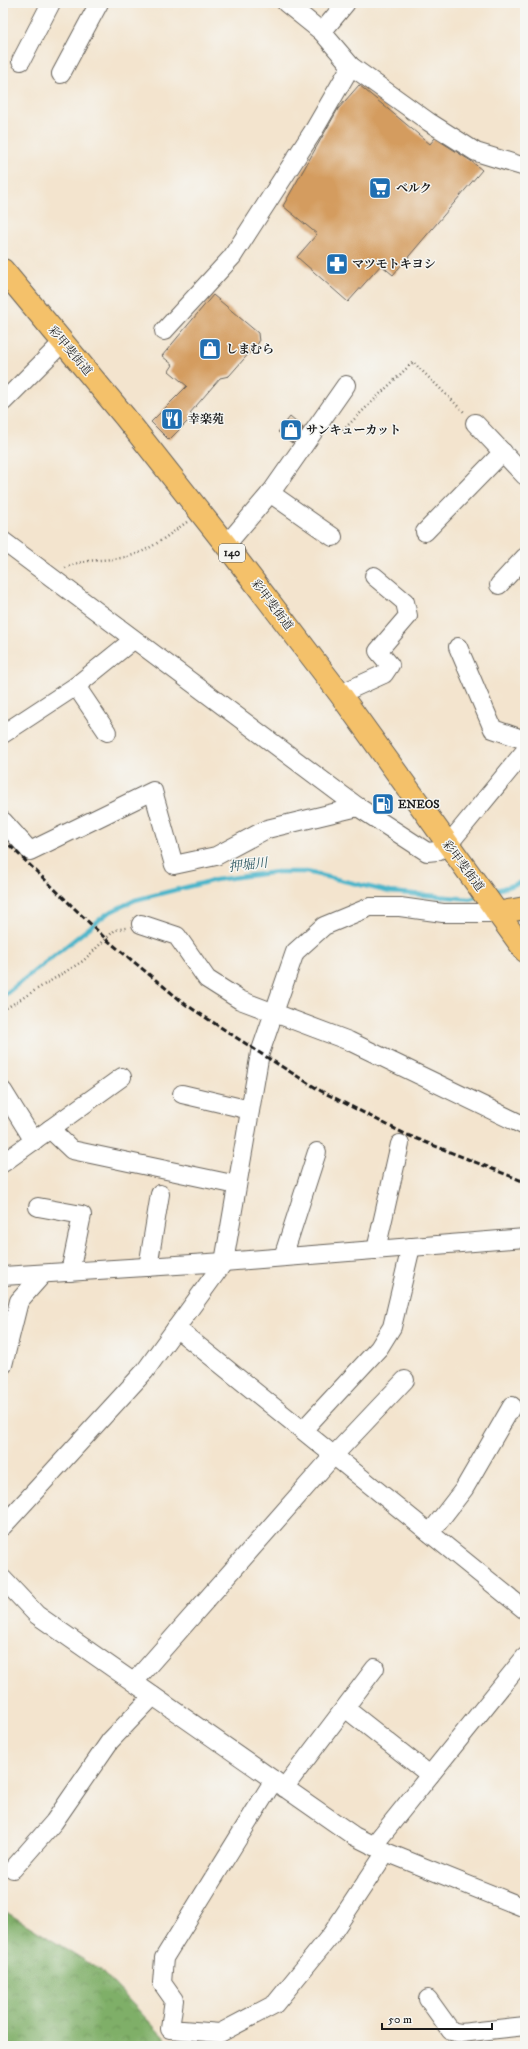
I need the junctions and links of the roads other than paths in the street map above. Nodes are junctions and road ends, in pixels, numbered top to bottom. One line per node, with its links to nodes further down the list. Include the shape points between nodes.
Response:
1 (51, 3): 6 (street)
2 (99, 3): 8 (street)
3 (346, 3): 5 (street)
4 (289, 5): 5 (street)
5 (322, 32): 7 (street)
6 (21, 61)
7 (351, 66): 9 (street, via 476,152); 11 (street, via 314,130 232,257)
8 (61, 74)
9 (525, 167)
10 (3, 270): 12 (main road, 彩甲斐街道 / 140)
11 (164, 331)
12 (63, 342): 14 (street); 22 (main road, 彩甲斐街道 / 140)
13 (346, 385): 18 (street)
14 (3, 402)
15 (475, 423): 16 (street)
16 (503, 452): 17 (street); 19 (street)
17 (525, 476)
18 (270, 493): 20 (street); 22 (street)
19 (425, 532)
20 (333, 537)
21 (3, 541): 26 (street)
22 (226, 545): 29 (main road, 彩甲斐街道 / 140)
23 (525, 557): 25 (street)
24 (374, 576): 29 (street, via 405,602 408,616 378,651 390,664 384,674)
25 (499, 585)
26 (133, 640): 28 (street); 34 (street)
27 (458, 647): 32 (street, via 493,729)
28 (76, 686): 30 (street); 31 (street)
29 (340, 694): 36 (main road, 彩甲斐街道 / 140)
30 (107, 732)
31 (3, 734)
32 (525, 740)
33 (525, 751): 36 (street)
34 (358, 807): 35 (street, via 267,829 216,856 174,865 153,791 30,852); 36 (street, via 427,852)
35 (3, 821)
36 (448, 846): 37 (main road, 彩甲斐街道 / 140)
37 (492, 906): 38 (main road); 40 (main road, 彩甲斐街道 / 140); 41 (street, via 443,913 400,906 370,907 324,926 295,952)
38 (525, 908)
39 (141, 924): 41 (street, via 177,936 207,979 240,1000)
40 (525, 951)
41 (276, 1012): 45 (street, via 260,1053); 46 (street, via 349,1041)
42 (122, 1077): 47 (street)
43 (3, 1091): 48 (street)
44 (182, 1094): 45 (street)
45 (250, 1110): 52 (street)
46 (525, 1126)
47 (50, 1129): 48 (street); 52 (street, via 72,1150)
48 (34, 1141): 51 (street)
49 (400, 1144): 57 (street)
50 (317, 1152): 58 (street)
51 (3, 1163)
52 (237, 1185): 59 (street)
53 (160, 1194): 60 (street)
54 (38, 1207): 61 (street, via 82,1215)
55 (525, 1238): 56 (street)
56 (411, 1247): 57 (street); 68 (street, via 392,1327 379,1348)
57 (376, 1250): 58 (street)
58 (284, 1257): 59 (street)
59 (224, 1262): 60 (street); 64 (street)
60 (148, 1267): 61 (street)
61 (70, 1272): 62 (street)
62 (43, 1274): 63 (street); 65 (street, via 19,1301)
63 (3, 1276)
64 (176, 1328): 68 (street); 70 (street, via 145,1371)
65 (3, 1365)
66 (405, 1380): 69 (street)
67 (512, 1406): 71 (street, via 464,1489)
68 (303, 1430): 69 (street)
69 (334, 1455): 71 (street); 76 (street)
70 (3, 1526)
71 (430, 1533): 73 (street)
72 (3, 1579): 76 (street, via 38,1615)
73 (525, 1610)
74 (525, 1657): 79 (street)
75 (375, 1668): 78 (street)
76 (134, 1682): 77 (street)
77 (153, 1696): 80 (street); 82 (street, via 110,1741 54,1822)
78 (345, 1708): 79 (street); 80 (street)
79 (430, 1775): 81 (street)
80 (279, 1784): 81 (street, via 354,1836); 81 (street, via 164,1958 162,1983 174,2000 170,2029 220,2033 275,2004 331,1935)
81 (380, 1849): 83 (street)
82 (12, 1869)
83 (525, 1908)
84 (428, 1999): 85 (street, via 451,2031 461,2033)
85 (525, 2026)

